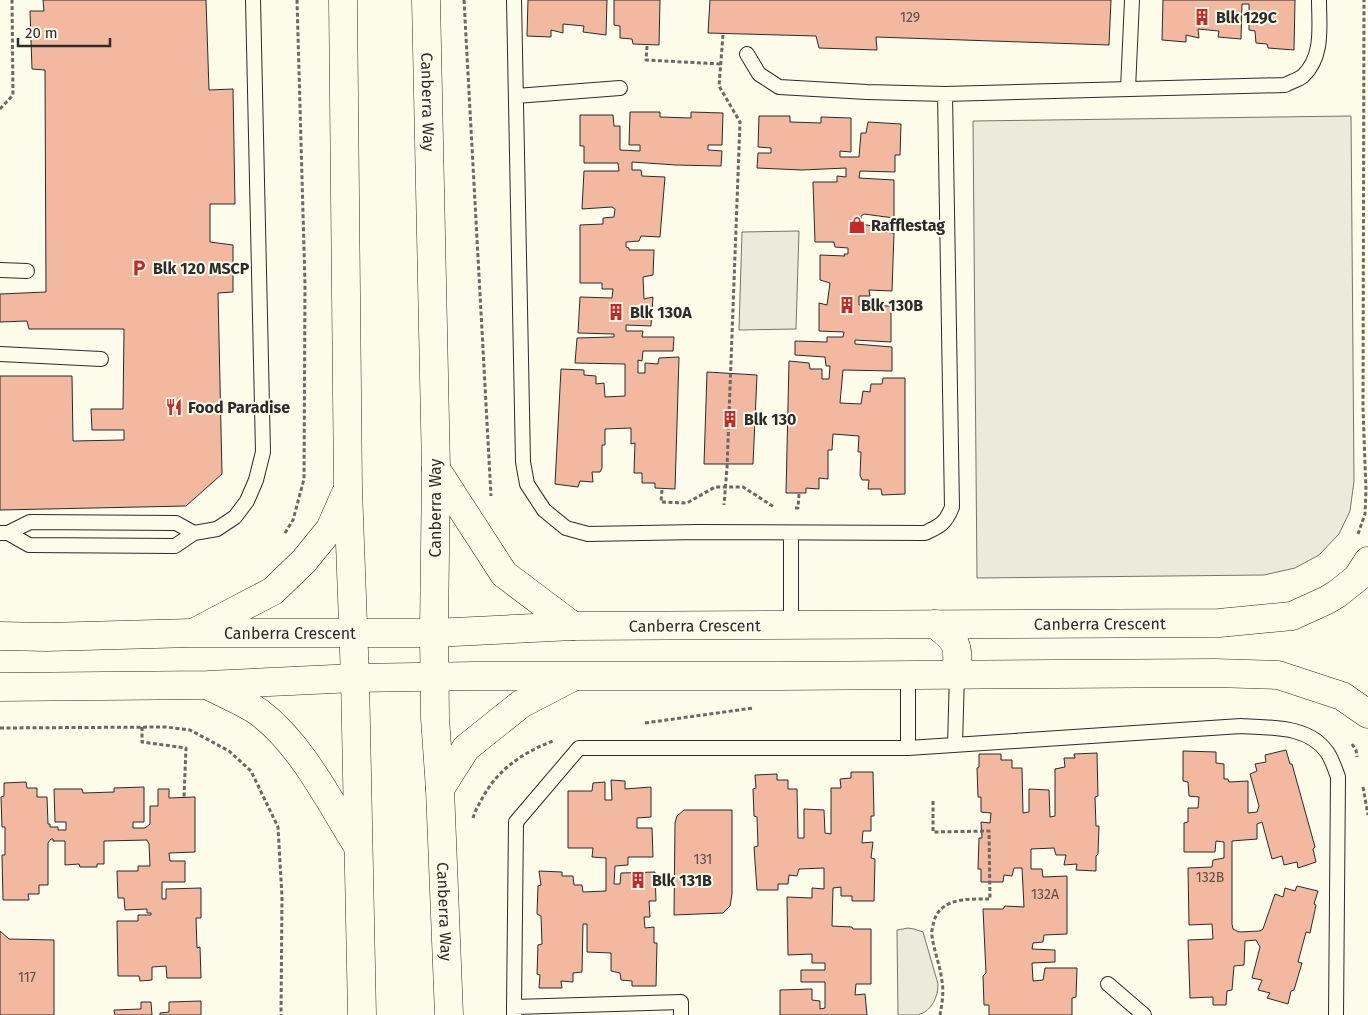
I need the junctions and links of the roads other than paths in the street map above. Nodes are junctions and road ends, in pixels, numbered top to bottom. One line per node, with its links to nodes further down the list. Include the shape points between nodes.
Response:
1 (253, 0): 19 (lane, via 262,452 247,502 217,529)
2 (343, 0): 17 (street)
3 (426, 0): 16 (street, Canberra Way)
4 (514, 0): 11 (lane)
5 (1132, 0): 9 (lane)
6 (1319, 0): 9 (lane, via 1319,50 1312,66 1302,77 1285,85)
7 (748, 54): 10 (lane, via 759,74 779,87)
8 (620, 88): 11 (lane)
9 (1128, 89): 10 (lane)
10 (945, 94): 20 (lane, via 952,506 947,519 925,533)
11 (516, 96): 20 (lane, via 523,462 531,491 544,510 566,528 588,534)
12 (0, 270): 13 (lane)
13 (28, 271)
14 (0, 354): 15 (lane)
15 (101, 359)
16 (436, 469): 24 (street, via 504,574); 27 (street, Canberra Way)
17 (348, 489): 25 (street, via 330,529 273,592); 26 (street)
18 (4, 533): 19 (lane, via 30,522 176,523); 19 (lane, via 29,546 175,546)
19 (194, 533)
20 (790, 534): 23 (lane)
21 (1360, 551): 22 (street, Canberra Crescent, via 1357,578 1327,600 1292,616 1219,623)
22 (936, 624): 23 (street, Canberra Crescent); 29 (street, via 953,638 958,649)
23 (791, 625): 24 (street, Canberra Crescent)
24 (573, 626): 27 (street, Canberra Crescent)
25 (192, 633): 26 (street, Canberra Crescent); 28 (street, Canberra Crescent)
26 (353, 633): 27 (street, Canberra Crescent); 32 (street)
27 (434, 633): 33 (street, Canberra Way)
28 (0, 636)
29 (957, 674): 30 (street); 36 (street, via 1215,672 1278,675 1342,696); 37 (lane)
30 (908, 675): 31 (street); 38 (lane)
31 (572, 677): 33 (street); 39 (street, via 521,704 466,748)
32 (355, 678): 33 (street); 34 (street); 40 (street)
33 (436, 678): 39 (street, Canberra Way)
34 (208, 685): 35 (street); 40 (street, via 260,713 286,738)
35 (0, 687)
36 (1368, 714)
37 (955, 745): 38 (lane); 47 (lane, via 1241,726 1290,730 1304,733 1316,741 1327,752 1338,777)
38 (908, 748): 42 (lane, via 579,748 516,822)
39 (440, 789): 44 (street, Canberra Way)
40 (358, 845): 43 (street)
41 (1108, 984): 46 (lane)
42 (514, 1011): 45 (lane, via 681,1002)
43 (362, 1015)
44 (449, 1015)
45 (682, 1015)
46 (1144, 1015)
47 (1336, 1015)

